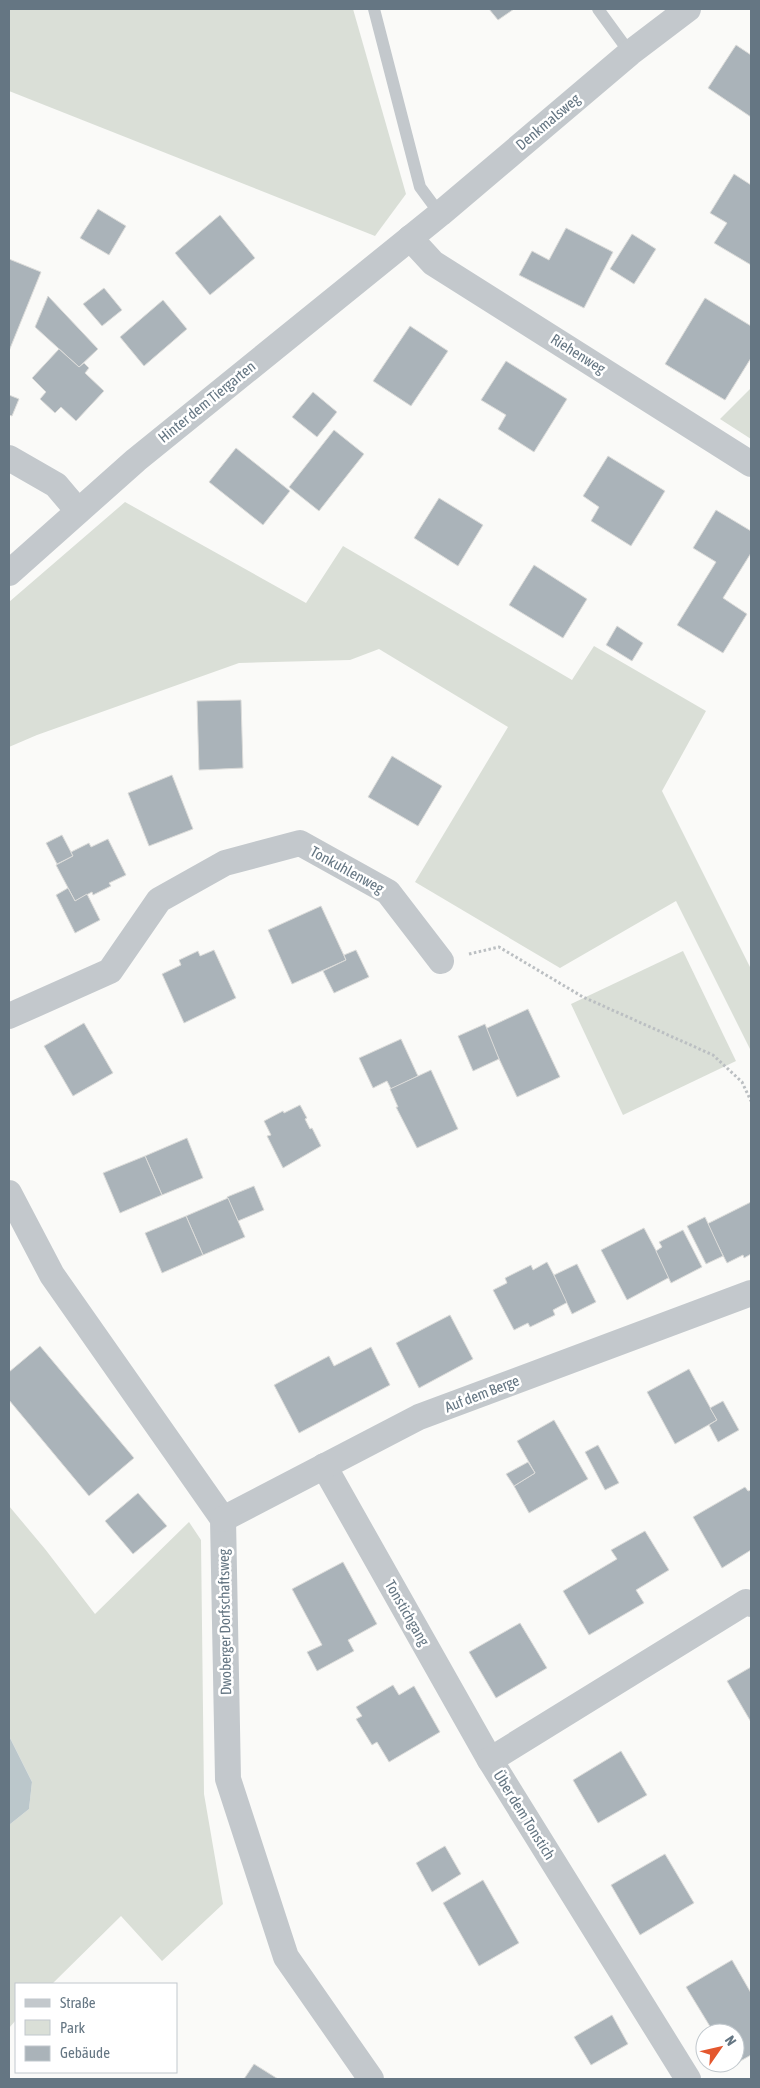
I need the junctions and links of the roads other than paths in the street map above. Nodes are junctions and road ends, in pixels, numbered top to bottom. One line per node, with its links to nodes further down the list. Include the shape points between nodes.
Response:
1 (374, 9): 5 (lane, via 420,187)
2 (598, 9): 4 (lane)
3 (688, 9): 4 (street, Denkmalsweg)
4 (630, 53): 5 (street, Denkmalsweg)
5 (440, 214): 6 (street, Denkmalsweg)
6 (410, 238): 8 (street, Riehenweg, via 433,263); 9 (street, Hinter dem Tiergarten)
7 (9, 458): 9 (street, via 56,486)
8 (751, 464)
9 (78, 510): 10 (street, Hinter dem Tiergarten)
10 (9, 573)
11 (441, 960): 12 (street, Tonkuhlenweg, via 388,892 300,843 225,863 159,900 110,971)
12 (9, 1016)
13 (9, 1193): 16 (street, via 52,1275)
14 (751, 1293): 15 (street, Auf dem Berge, via 419,1417)
15 (324, 1466): 16 (street, Auf dem Berge); 18 (street, Tonstichgang)
16 (223, 1519): 19 (street, Dwoberger Dorfschaftsweg, via 228,1780 286,1957)
17 (751, 1604): 18 (street, Über dem Tonstich, via 746,1602)
18 (490, 1760): 20 (street, Über dem Tonstich)
19 (370, 2079)
20 (688, 2079)

